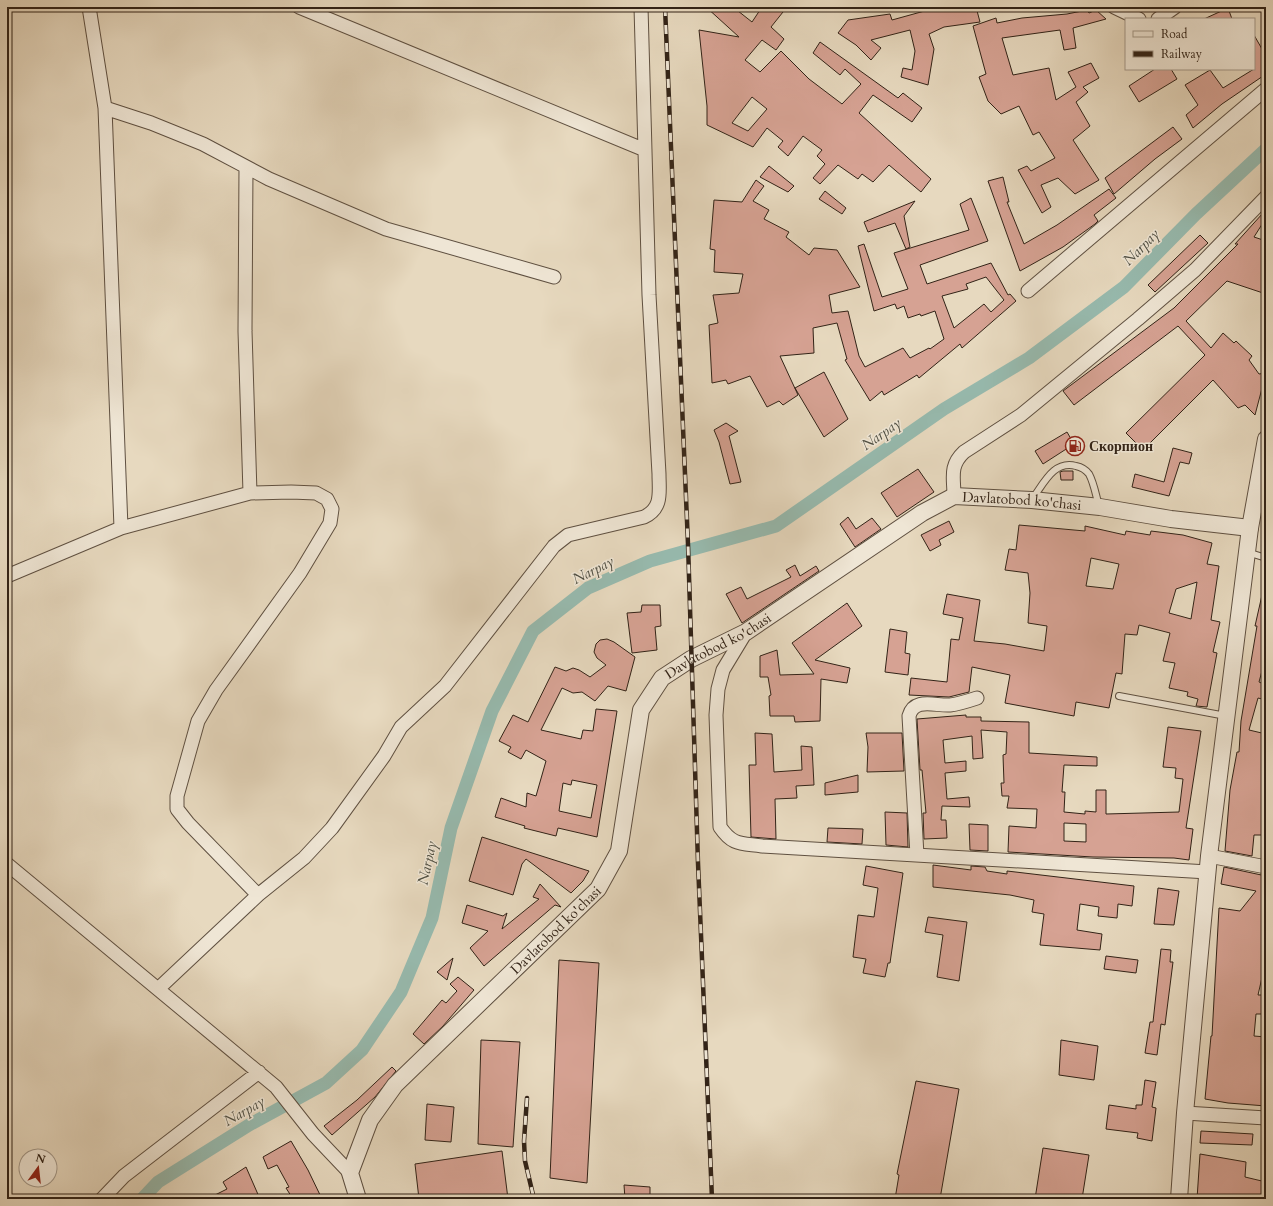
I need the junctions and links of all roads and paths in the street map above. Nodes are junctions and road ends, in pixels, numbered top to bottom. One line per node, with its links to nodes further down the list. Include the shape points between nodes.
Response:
1 (89, 7): 9 (street)
2 (641, 7): 10 (street)
3 (1114, 7): 6 (street)
4 (1175, 7): 7 (street)
5 (305, 8): 10 (street)
6 (1137, 18)
7 (1159, 18)
8 (1266, 89): 14 (street)
9 (105, 108): 11 (street, via 195,141); 20 (street)
10 (645, 150): 34 (street, via 659,503 653,513 644,517 568,535 554,546 445,686 401,727 384,756 332,828 304,858)
11 (246, 167): 13 (street, via 386,229); 16 (street, via 245,331)
12 (1266, 197): 17 (street, via 1195,270 1138,319 1021,415 956,459 953,467)
13 (554, 276)
14 (1028, 291)
15 (1266, 439): 21 (street)
16 (250, 493): 20 (street); 34 (street, via 316,493 327,499 332,509 330,523 300,573 216,690 198,721 177,796 177,809 188,823)
17 (954, 496): 18 (street, Davlatobod ko'chasi); 25 (street, Davlatobod ko'chasi, via 922,513)
18 (1032, 500): 19 (street, Davlatobod ko'chasi); 19 (lane, via 1053,471 1061,465 1070,464 1088,472)
19 (1100, 507): 21 (street, Davlatobod ko'chasi, via 1171,519)
20 (121, 528): 24 (street)
21 (1250, 528): 22 (street)
22 (1247, 552): 23 (lane); 28 (street)
23 (1266, 558)
24 (7, 576)
25 (746, 632): 29 (street, via 723,670 718,689 716,715 720,827 728,839 762,846); 39 (street, Davlatobod ko'chasi, via 691,659 662,678 641,710 619,851 598,889 395,1085 370,1120)
26 (1119, 696): 28 (lane)
27 (977, 698): 29 (street, via 950,705 926,703 911,709 909,716)
28 (1227, 716): 30 (street)
29 (917, 855): 33 (street)
30 (1209, 856): 32 (street); 33 (street)
31 (7, 864): 35 (street)
32 (1266, 867)
33 (1208, 872): 37 (street)
34 (258, 895): 35 (street)
35 (158, 989): 36 (street)
36 (259, 1072): 39 (street, via 276,1087 313,1134); 40 (street, via 124,1176)
37 (1185, 1113): 38 (street); 42 (street)
38 (1266, 1118)
39 (350, 1173): 41 (street)
40 (102, 1199)
41 (358, 1199)
42 (1179, 1199)

